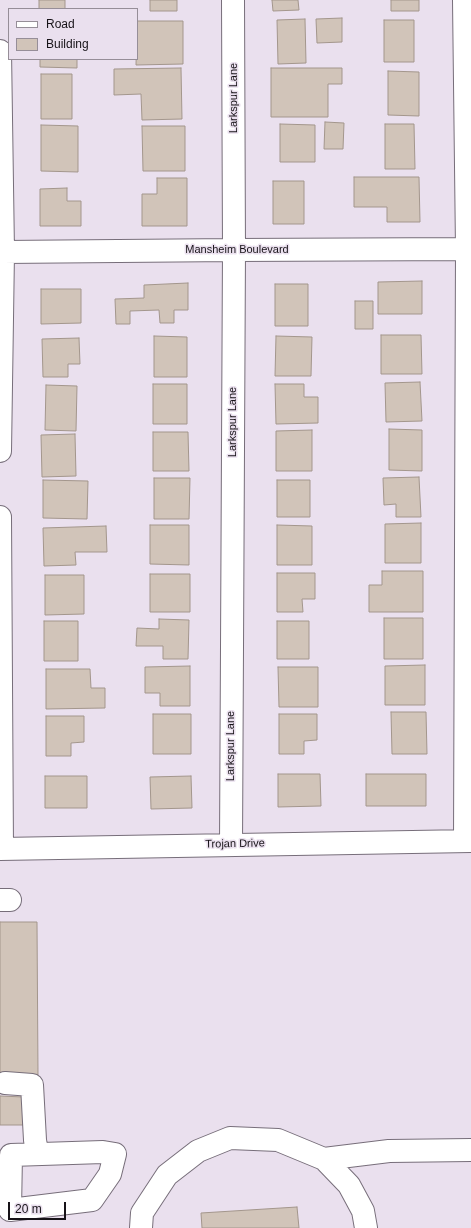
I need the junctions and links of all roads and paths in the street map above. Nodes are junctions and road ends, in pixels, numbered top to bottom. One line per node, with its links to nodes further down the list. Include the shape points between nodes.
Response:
1 (234, 0): 5 (street, Larkspur Lane)
2 (464, 0): 4 (street)
3 (0, 51): 6 (street)
4 (469, 249): 5 (street, Mansheim Boulevard); 9 (street)
5 (234, 250): 6 (street, Mansheim Boulevard); 10 (street, Larkspur Lane)
6 (3, 252): 7 (street)
7 (0, 451)
8 (0, 517): 11 (street)
9 (468, 841): 10 (street, Trojan Drive)
10 (231, 844): 11 (street, Trojan Drive)
11 (1, 849)
12 (5, 1083): 14 (street, via 32,1085)
13 (471, 1150): 15 (street, via 389,1151)
14 (37, 1154): 16 (street, via 11,1155); 16 (street, via 115,1154 110,1174 92,1200)
15 (324, 1159): 17 (street, via 278,1140 230,1138 198,1151 167,1175 142,1213); 18 (street, via 349,1184 363,1211)
16 (7, 1216)
17 (140, 1228)
18 (366, 1228)

